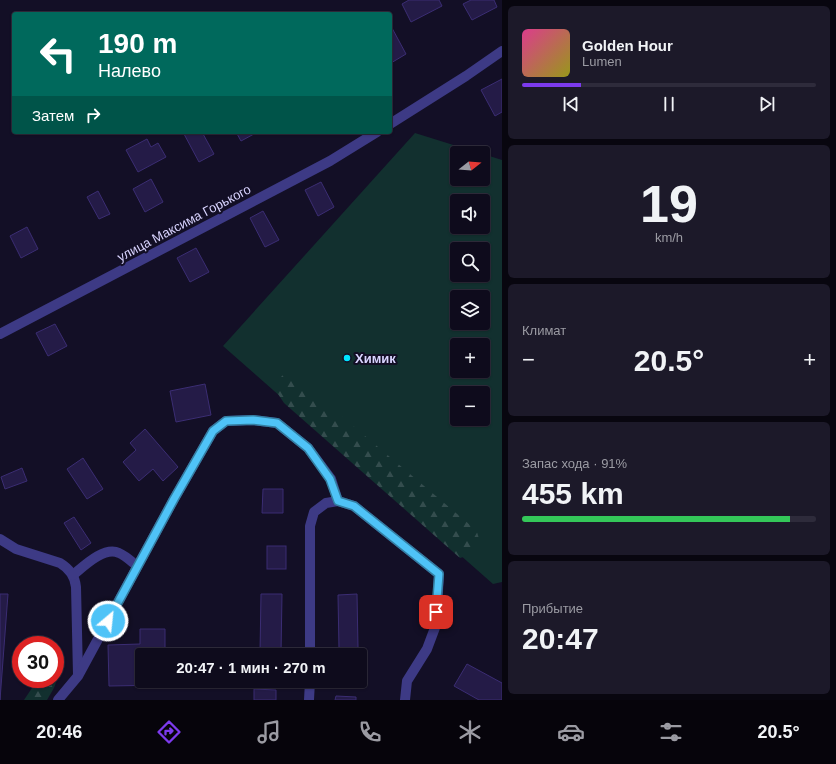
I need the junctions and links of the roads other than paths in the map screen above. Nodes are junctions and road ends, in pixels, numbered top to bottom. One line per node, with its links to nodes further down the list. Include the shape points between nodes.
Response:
1 (502, 51): 2 (street)
2 (392, 123)
3 (374, 134): 4 (street, улица Максима Горького, via 330,161)
4 (0, 334)
5 (338, 501): 7 (street, via 330,479 308,448 277,423 253,420 226,421 213,431); 9 (street, via 326,503 314,512 310,526); 14 (street, via 354,506 439,574 436,625 427,649 407,681)
6 (0, 539): 8 (street, via 16,549 60,563)
7 (137, 566): 8 (street, via 119,553 113,552 100,554); 10 (street)
8 (73, 575): 10 (street, via 76,580)
9 (310, 648)
10 (78, 676): 12 (street)
11 (310, 688): 13 (street)
12 (58, 700)
13 (309, 700)
14 (406, 700)

